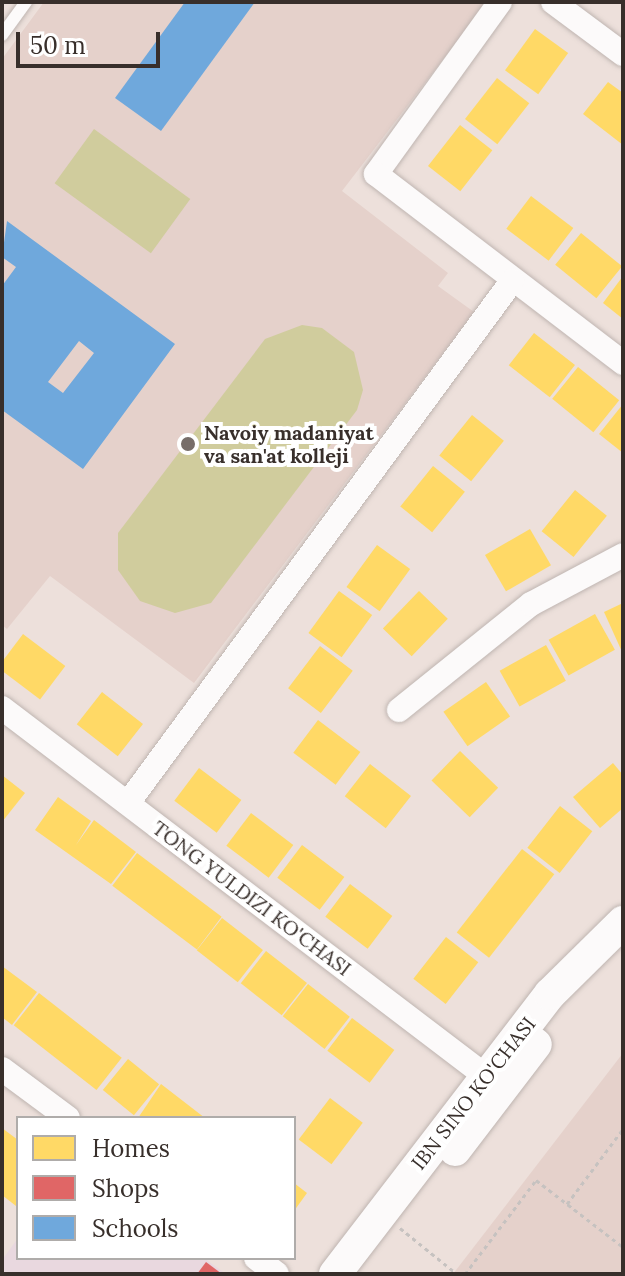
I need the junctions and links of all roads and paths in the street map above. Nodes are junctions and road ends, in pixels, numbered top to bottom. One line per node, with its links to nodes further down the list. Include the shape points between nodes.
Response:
1 (26, 2): 4 (lane)
2 (500, 2): 6 (street, via 376,174)
3 (553, 2): 5 (street)
4 (2, 35)
5 (623, 54)
6 (512, 281): 7 (street); 11 (street)
7 (623, 363)
8 (623, 555): 10 (street, via 531,604)
9 (2, 708): 11 (street, TONG YULDIZI KO'CHASI)
10 (399, 710)
11 (128, 803): 15 (street, TONG YULDIZI KO'CHASI)
12 (623, 922): 15 (main road, IBN SINO KO'CHASI, via 550,994)
13 (623, 945): 15 (main road, IBN SINO KO'CHASI)
14 (2, 1069): 16 (street)
15 (493, 1082): 19 (main road, IBN SINO KO'CHASI); 23 (main road, IBN SINO KO'CHASI)
16 (65, 1116)
17 (623, 1129): 18 (path)
18 (567, 1204): 20 (path); 26 (path, via 536,1180)
19 (397, 1226): 24 (main road, IBN SINO KO'CHASI); 25 (path)
20 (623, 1247)
21 (259, 1260): 22 (street)
22 (277, 1274)
23 (335, 1274)
24 (361, 1274)
25 (457, 1274)
26 (465, 1274)

